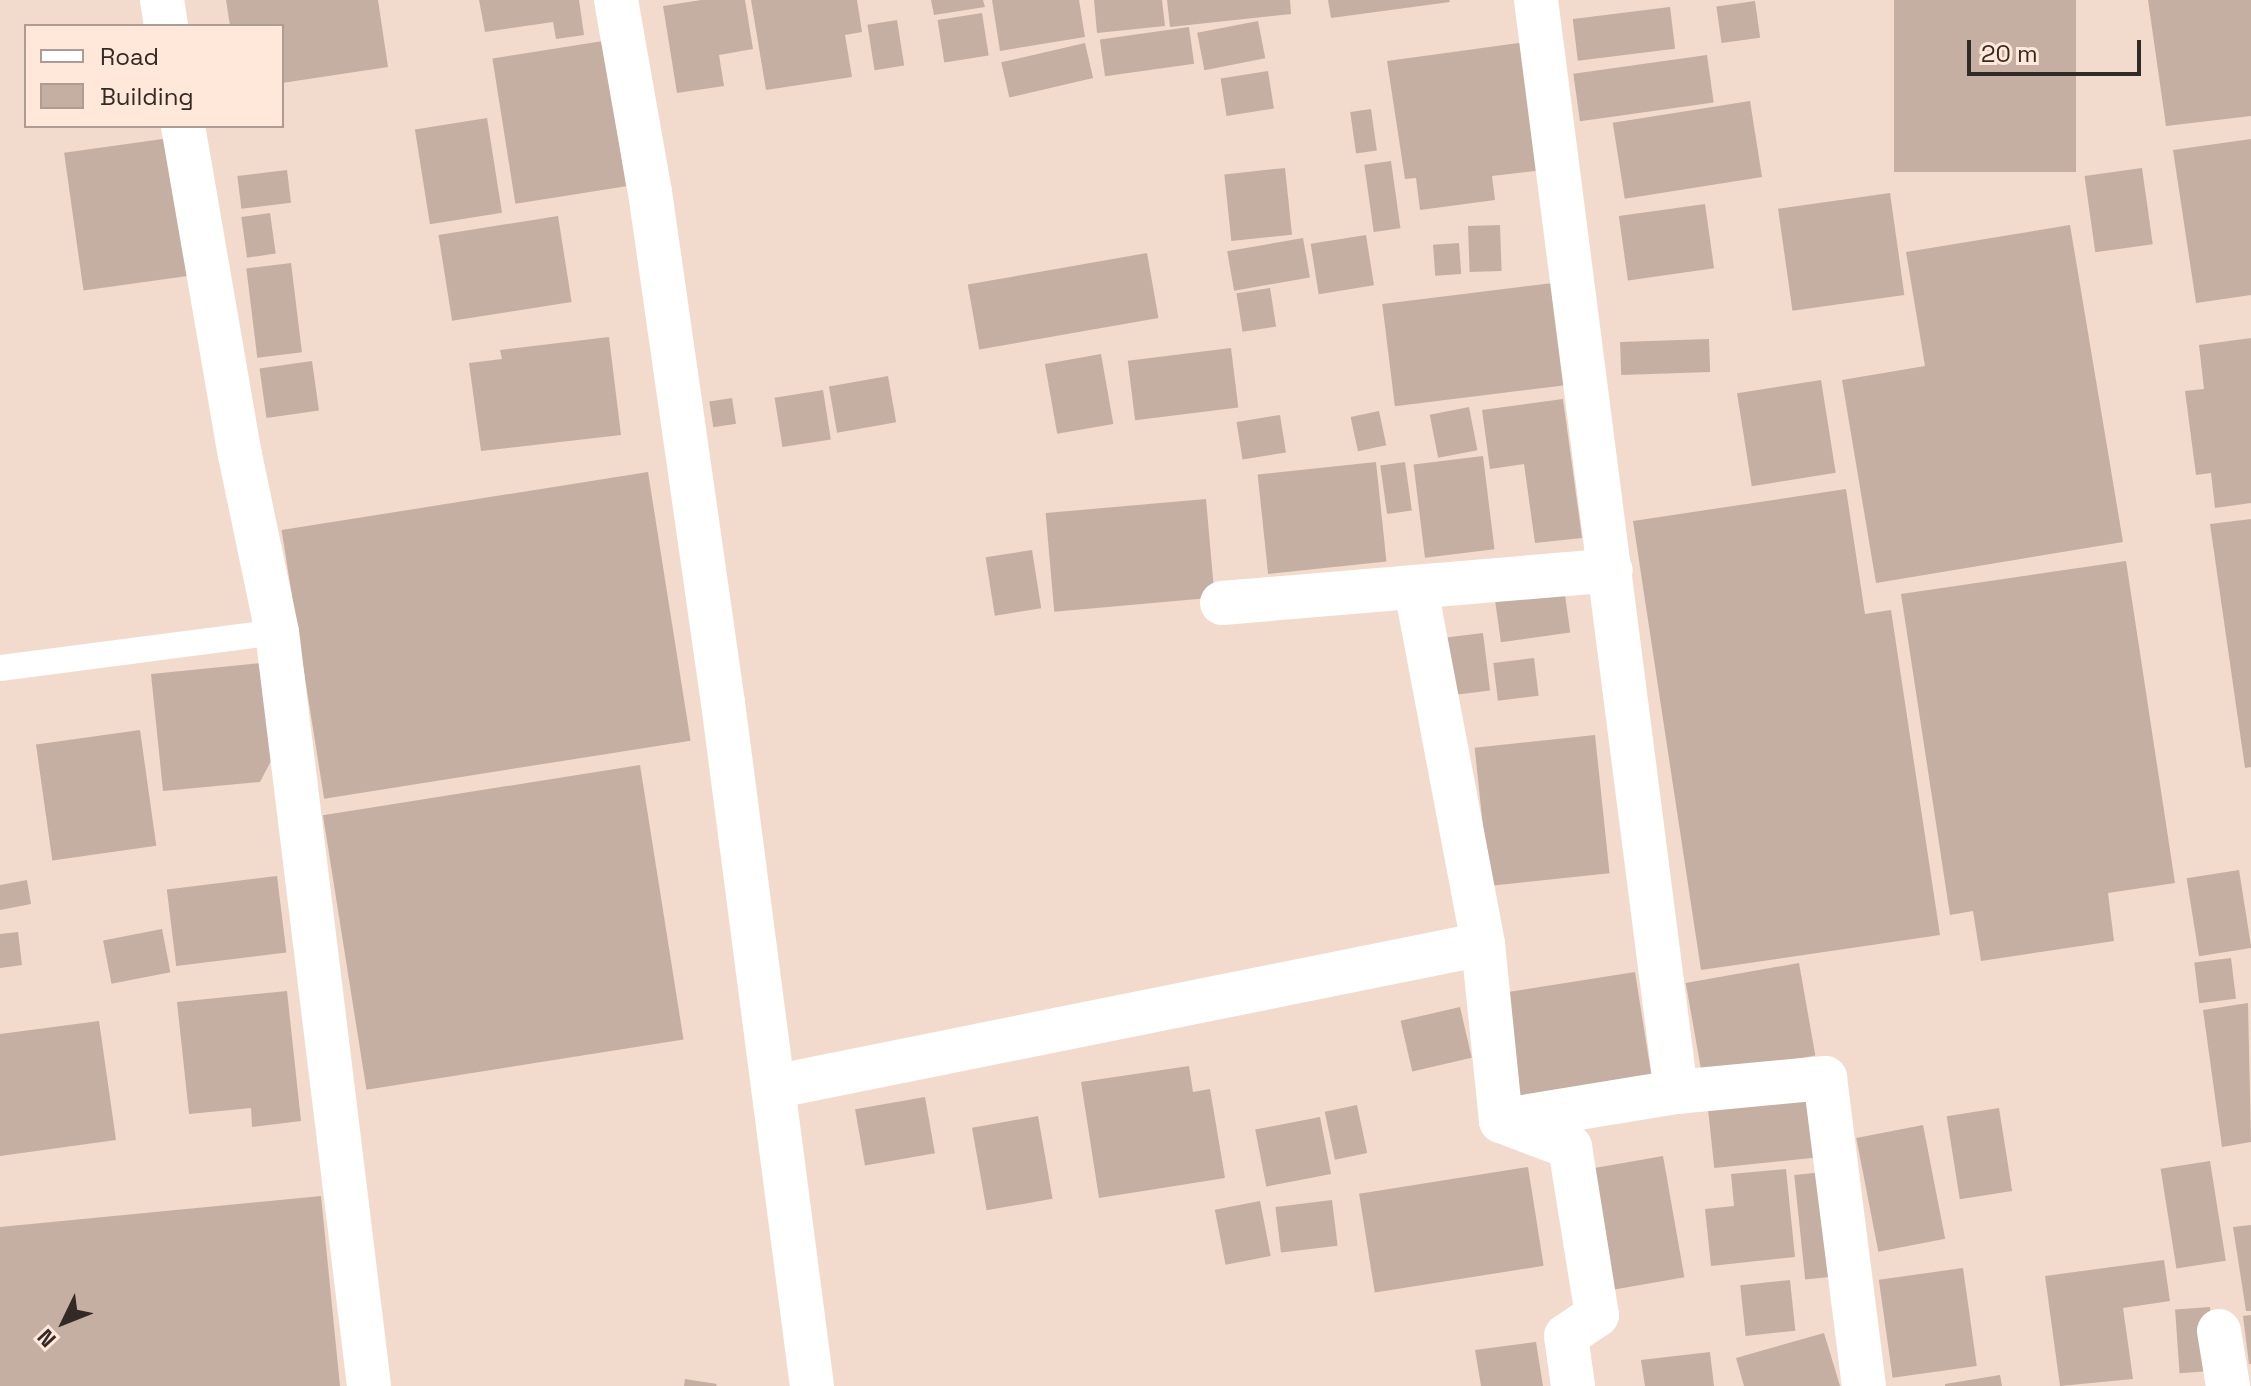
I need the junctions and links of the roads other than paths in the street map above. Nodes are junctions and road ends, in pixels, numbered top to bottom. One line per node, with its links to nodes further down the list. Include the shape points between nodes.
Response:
1 (162, 0): 4 (street)
2 (616, 0): 12 (street, via 650,192)
3 (1536, 0): 6 (street)
4 (166, 24)
5 (183, 128): 9 (street, via 240,455)
6 (1611, 570): 7 (street); 13 (street)
7 (1416, 589): 8 (street); 11 (street)
8 (1222, 603)
9 (277, 632): 10 (lane); 16 (street)
10 (0, 668)
11 (1483, 944): 12 (street); 14 (street)
12 (773, 1087): 17 (street)
13 (1676, 1092): 14 (street); 19 (street, via 1825,1078)
14 (1501, 1121): 18 (street, via 1570,1147 1597,1315 1566,1336)
15 (2219, 1331): 20 (street)
16 (369, 1386)
17 (812, 1386)
18 (1573, 1386)
19 (1864, 1386)
20 (2228, 1386)

